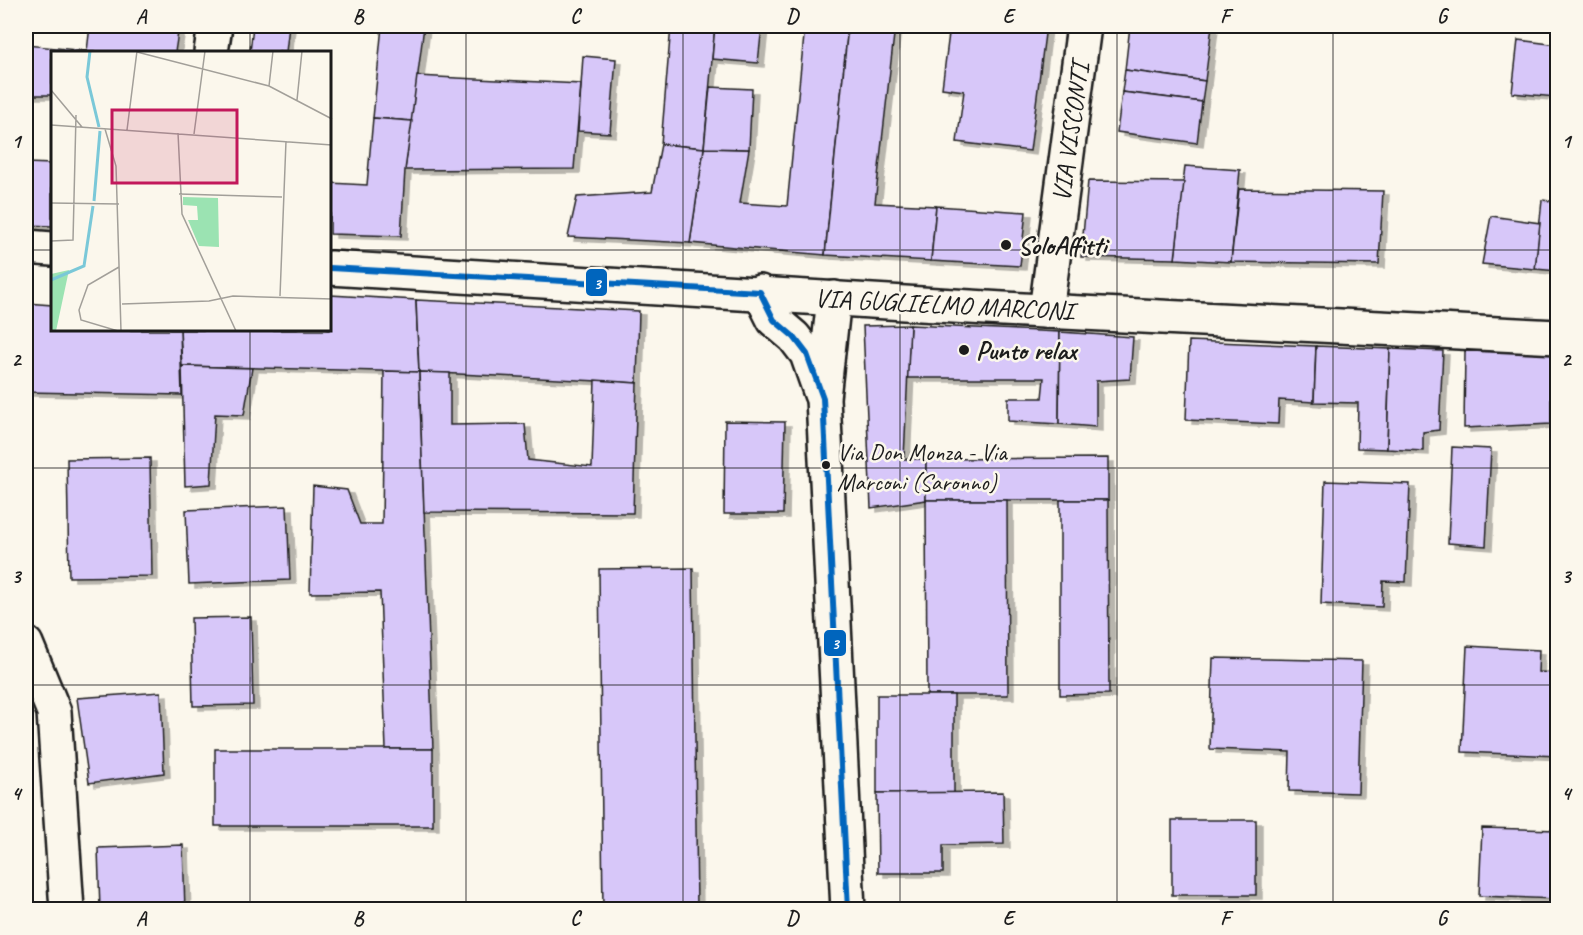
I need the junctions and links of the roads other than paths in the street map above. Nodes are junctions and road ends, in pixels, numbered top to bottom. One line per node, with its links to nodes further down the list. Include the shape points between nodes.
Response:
1 (215, 26): 3 (street)
2 (1084, 26): 9 (street, VIA VISCONTI)
3 (211, 51)
4 (26, 247): 5 (street)
5 (51, 249)
6 (332, 268): 7 (street, VIA GUGLIELMO MARCONI)
7 (760, 292): 8 (street, VIA GUGLIELMO MARCONI); 11 (street, via 774,320 807,354)
8 (834, 298): 9 (street, VIA GUGLIELMO MARCONI); 11 (street)
9 (1046, 310): 10 (street, VIA GUGLIELMO MARCONI)
10 (1557, 337)
11 (823, 398): 14 (street)
12 (26, 644): 13 (street, via 54,712)
13 (67, 909)
14 (848, 909)

